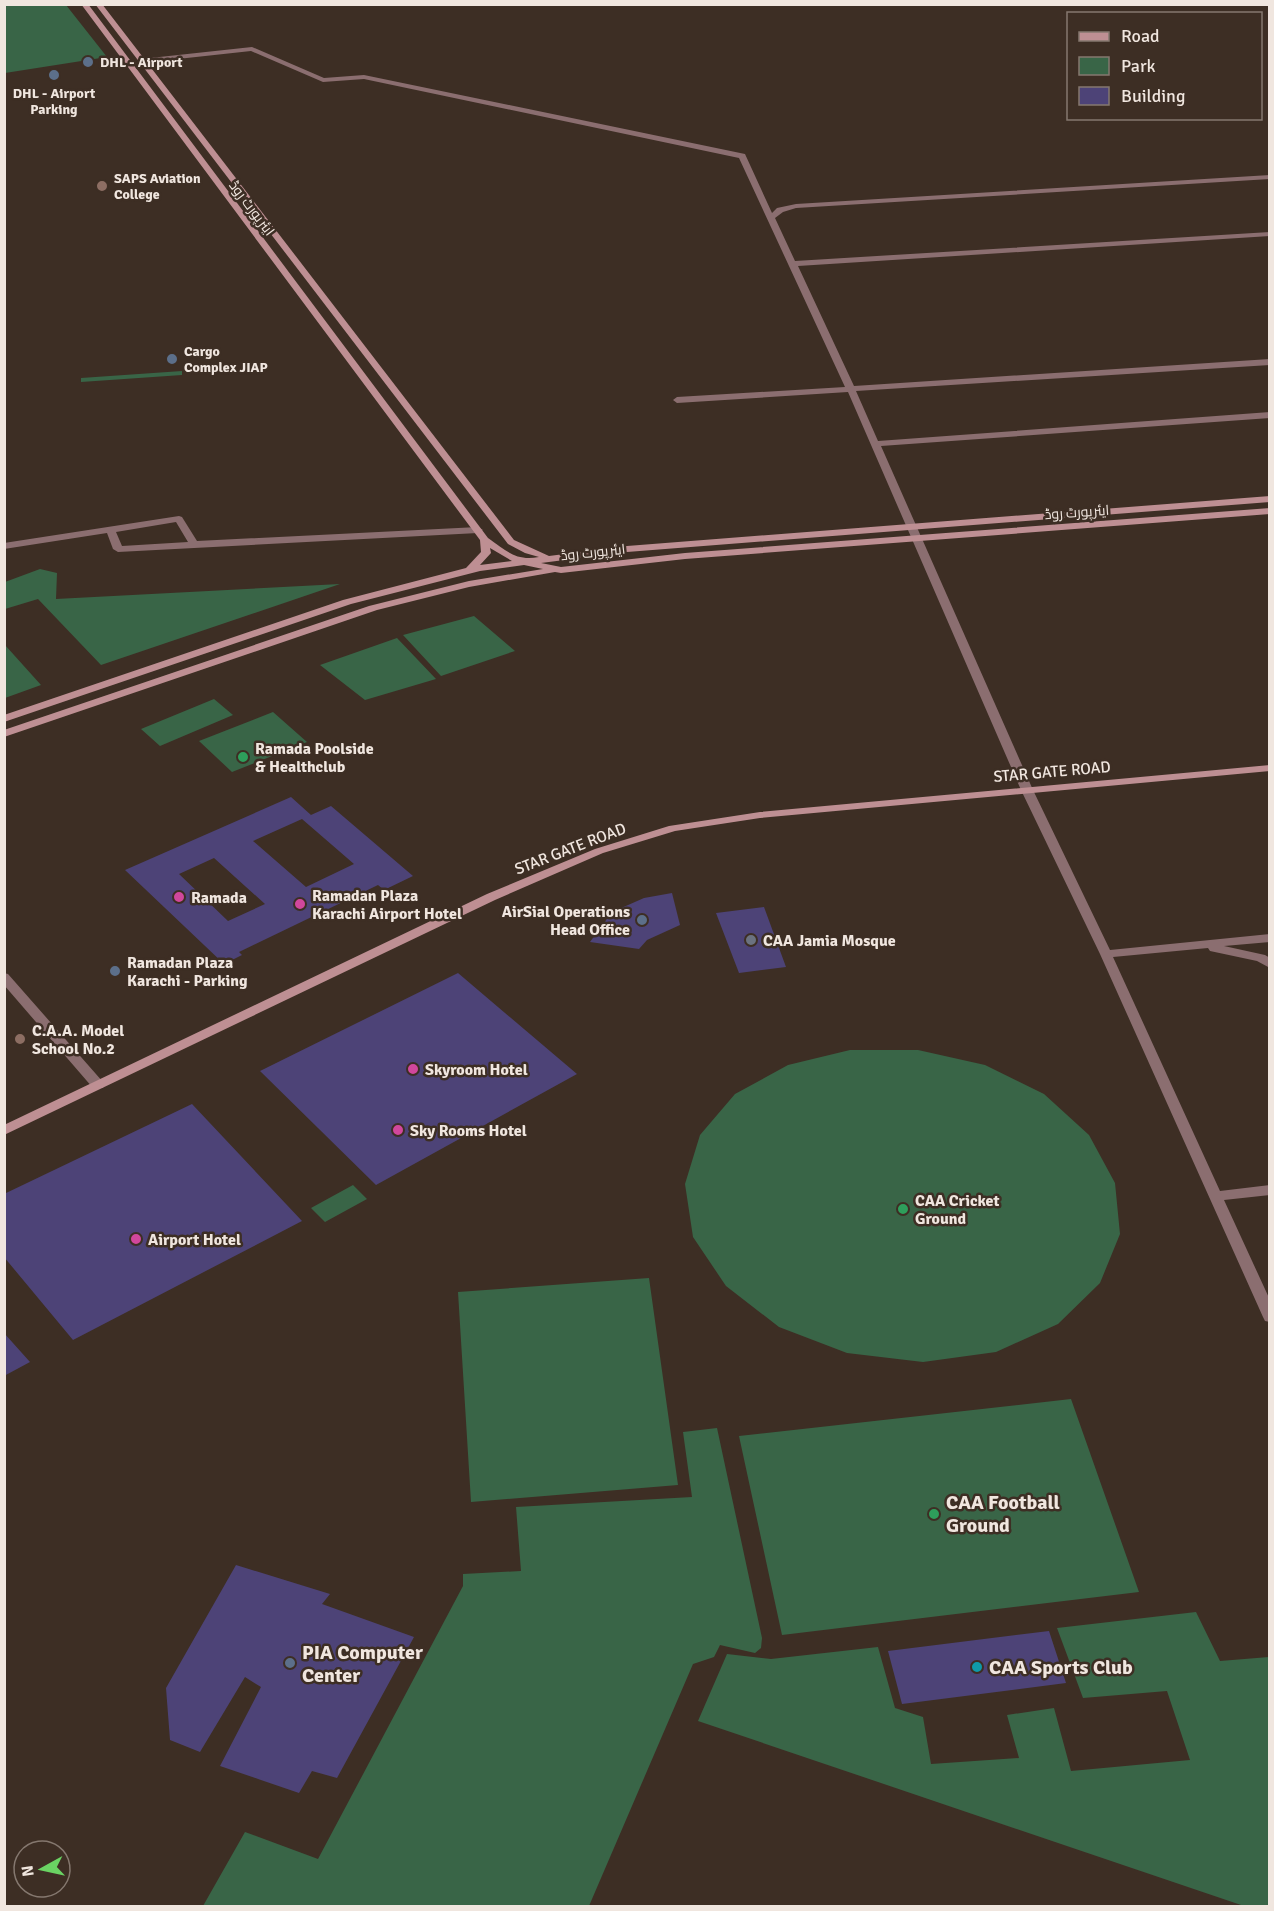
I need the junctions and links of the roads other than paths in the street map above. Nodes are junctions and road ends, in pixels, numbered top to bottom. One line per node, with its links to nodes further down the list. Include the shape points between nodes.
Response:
1 (84, 4): 17 (main road, ایئرپورٹ روڈ)
2 (98, 4): 3 (main road, ایئرپورٹ روڈ)
3 (141, 61): 5 (street, via 255,50 323,80 366,78 742,156); 20 (main road, ایئرپورٹ روڈ)
4 (1269, 177): 5 (street, via 796,206 780,210)
5 (772, 217): 7 (street)
6 (1269, 234): 7 (street)
7 (793, 264): 9 (street)
8 (1269, 362): 9 (street)
9 (851, 389): 10 (street); 12 (street)
10 (677, 400)
11 (1269, 415): 12 (street)
12 (874, 444): 15 (street)
13 (1269, 500): 15 (main road, ایئرپورٹ روڈ)
14 (1269, 511): 18 (main road, ایئرپورٹ روڈ)
15 (910, 527): 18 (street); 24 (main road, ایئرپورٹ روڈ)
16 (110, 530): 21 (street, via 118,549); 21 (street, via 179,519); 22 (street)
17 (478, 530): 19 (main road, ایئرپورٹ روڈ); 21 (street)
18 (916, 538): 27 (main road, ایئرپورٹ روڈ); 35 (street)
19 (485, 540): 23 (main road, ایئرپورٹ روڈ); 28 (main road, via 486,553)
20 (511, 542): 23 (main road); 24 (main road)
21 (194, 544)
22 (4, 546)
23 (505, 554): 25 (main road, ایئرپورٹ روڈ); 26 (main road)
24 (551, 557): 25 (main road, ایئرپورٹ روڈ)
25 (522, 562): 26 (main road, ایئرپورٹ روڈ); 27 (main road, ایئرپورٹ روڈ)
26 (495, 566): 28 (main road, ایئرپورٹ روڈ); 29 (main road)
27 (561, 570): 29 (main road)
28 (468, 571): 30 (main road, ایئرپورٹ روڈ, via 347,602)
29 (469, 584): 31 (main road, via 373,608)
30 (84, 692): 31 (main road); 32 (main road, ایئرپورٹ روڈ)
31 (94, 703): 33 (main road)
32 (4, 719)
33 (4, 734)
34 (1269, 768): 35 (main road, STAR GATE ROAD)
35 (1027, 790): 38 (street); 41 (main road, STAR GATE ROAD, via 760,815 673,828 599,851 480,902)
36 (1269, 938): 37 (street)
37 (1203, 945): 38 (street); 39 (street, via 1261,958)
38 (1106, 954): 44 (street)
39 (1269, 964)
40 (4, 977): 41 (street)
41 (98, 1085): 42 (main road, STAR GATE ROAD)
42 (4, 1131)
43 (1269, 1190): 44 (street)
44 (1215, 1196): 45 (street)
45 (1269, 1317)

